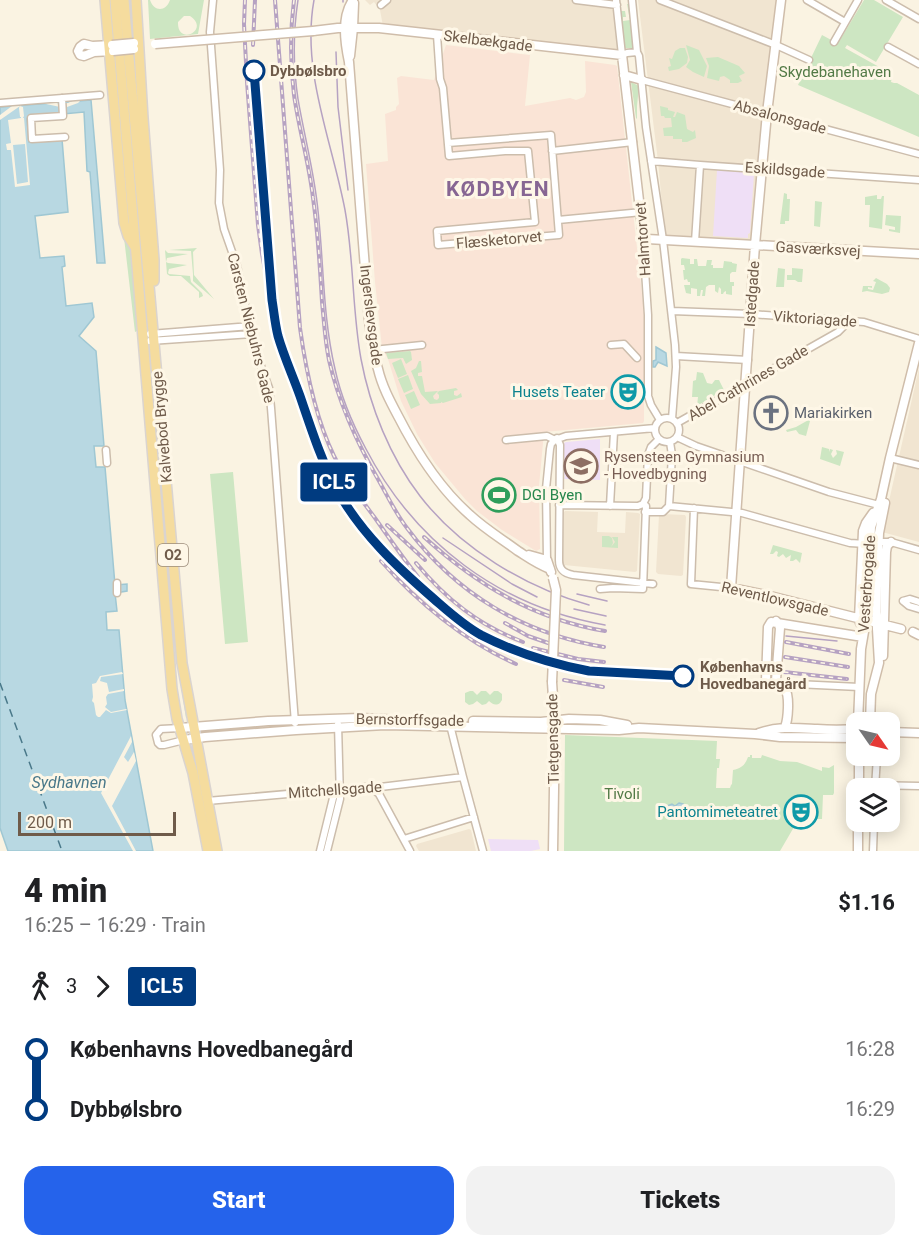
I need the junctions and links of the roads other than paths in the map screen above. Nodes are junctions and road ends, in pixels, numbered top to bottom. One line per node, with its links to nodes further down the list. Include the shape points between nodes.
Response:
1 (105, 0): 25 (main road)
2 (116, 0): 52 (main road, Kalvebod Brygge / O2)
3 (124, 0): 55 (main road, Kalvebod Brygge / O2)
4 (136, 0): 23 (main road)
5 (213, 0): 58 (street, Carsten Niebuhrs Gade, via 210,32 219,203)
6 (353, 0): 19 (street, Ingerslevsgade)
7 (387, 0): 16 (street)
8 (576, 0): 15 (street)
9 (632, 0): 26 (street, Halmtorvet)
10 (660, 0): 22 (street)
11 (781, 0): 22 (street, Istedgade)
12 (807, 0): 18 (street)
13 (858, 0): 18 (street)
14 (886, 0): 17 (street)
15 (616, 3): 27 (street)
16 (381, 5)
17 (919, 19)
18 (845, 22): 21 (street)
19 (348, 28): 20 (street, Skelbækgade); 23 (street, bridge); 63 (street, Ingerslevsgade)
20 (437, 35): 27 (street, Skelbækgade); 39 (street)
21 (834, 42)
22 (776, 45): 28 (street); 36 (street, Istedgade)
23 (136, 46): 25 (street, bridge); 55 (main road, via 154,260)
24 (888, 47): 30 (street)
25 (111, 48): 29 (main road); 29 (street, via 83,56 105,56)
26 (637, 52): 27 (street); 32 (street, Halmtorvet)
27 (622, 56): 31 (street, Halmtorvet)
28 (809, 60)
29 (110, 62): 52 (main road, via 124,223)
30 (919, 64)
31 (624, 75): 32 (street); 38 (street, Halmtorvet)
32 (642, 80): 36 (street, Absalonsgade); 42 (street, Halmtorvet)
33 (100, 95): 34 (street)
34 (62, 99): 35 (street); 37 (street, via 63,116 31,118 32,140)
35 (0, 103)
36 (767, 113): 41 (street, Absalonsgade); 44 (street, Istedgade)
37 (65, 137)
38 (633, 142): 40 (street); 46 (street, Halmtorvet)
39 (448, 143): 40 (street, via 551,135); 47 (street, Flæsketorvet, via 449,156 528,151 535,222 437,231 438,244 559,234)
40 (552, 151): 47 (street, Flæsketorvet)
41 (919, 154)
42 (651, 160): 43 (street, Eskildsgade); 49 (street, Halmtorvet)
43 (700, 165): 44 (street, Eskildsgade); 50 (street)
44 (762, 169): 45 (street, Eskildsgade); 51 (street, Istedgade)
45 (919, 180)
46 (642, 213): 47 (street); 48 (street, Halmtorvet)
47 (558, 220)
48 (645, 237): 49 (street, Gasværksvej); 69 (street, Halmtorvet, via 648,394)
49 (663, 240): 50 (street, Gasværksvej); 54 (street, Halmtorvet)
50 (695, 242): 51 (street, Gasværksvej)
51 (755, 246): 53 (street, Gasværksvej); 56 (street, Istedgade)
52 (136, 249): 59 (main road, Kalvebod Brygge / O2)
53 (919, 254)
54 (672, 311): 56 (street, Viktoriagade); 64 (street, Halmtorvet)
55 (152, 314): 59 (main road, Kalvebod Brygge / O2)
56 (751, 314): 57 (street, Viktoriagade); 67 (street, Istedgade)
57 (848, 322): 60 (street, Viktoriagade, via 864,322); 68 (street, Abel Cathrines Gade)
58 (251, 330): 59 (street); 112 (street, Carsten Niebuhrs Gade, via 272,408)
59 (150, 337): 116 (main road, Kalvebod Brygge / O2, via 182,663); 117 (main road, Kalvebod Brygge / O2, via 172,689)
60 (919, 341): 85 (street, Vesterbrogade)
61 (422, 345): 63 (street)
62 (611, 345): 65 (street, via 624,344)
63 (374, 350): 94 (street, Ingerslevsgade, via 378,370 405,430 441,484 495,536 529,560)
64 (676, 356): 67 (street); 70 (street, Halmtorvet)
65 (637, 358)
66 (919, 359): 79 (street, Vesterbrogade)
67 (747, 360): 68 (street, Istedgade)
68 (746, 384): 70 (street, Abel Cathrines Gade); 80 (street, Istedgade)
69 (660, 420): 70 (street); 71 (street)
70 (675, 421): 73 (street, via 680,430)
71 (655, 428): 72 (street); 75 (street)
72 (614, 432): 74 (street); 86 (street)
73 (677, 437): 77 (street); 80 (street)
74 (556, 439): 76 (street, via 548,436); 84 (street, via 560,445); 94 (street, Tietgensgade, via 551,444 547,475)
75 (659, 439): 77 (street); 83 (street, via 648,454)
76 (506, 440)
77 (670, 442): 87 (street)
78 (106, 450): 81 (street)
79 (894, 459): 82 (street); 92 (street, Vesterbrogade, via 881,522)
80 (740, 462): 85 (street); 90 (street, Istedgade)
81 (107, 463)
82 (919, 465)
83 (643, 504): 86 (street); 89 (street)
84 (559, 505): 86 (street); 95 (street, via 561,569 569,574)
85 (879, 505): 92 (street, Vesterbrogade)
86 (610, 506)
87 (669, 506): 88 (street); 89 (street, via 663,512)
88 (694, 508): 90 (street); 100 (street, Reventlowsgade, via 691,584)
89 (645, 512): 97 (street)
90 (737, 512): 92 (street, via 850,543); 100 (street, Istedgade)
91 (891, 542): 92 (street); 93 (street); 105 (street)
92 (870, 543): 105 (street); 105 (street, Vesterbrogade)
93 (919, 550)
94 (548, 564): 115 (street, Tietgensgade, bridge, via 556,590 552,682)
95 (625, 580): 97 (street); 99 (street)
96 (117, 583): 102 (street)
97 (643, 583): 98 (street); 99 (street, via 643,589)
98 (653, 584)
99 (619, 588): 101 (street)
100 (731, 588): 105 (street, Reventlowsgade)
101 (600, 589)
102 (117, 593)
103 (919, 602): 104 (street, via 903,601)
104 (919, 609)
105 (871, 622): 106 (street, Reventlowsgade); 107 (street); 111 (street, via 882,667 872,694)
106 (901, 629)
107 (863, 634): 108 (street, Vesterbrogade); 109 (street, via 776,621 780,626 773,682)
108 (860, 687): 109 (street, via 796,684); 110 (street, Vesterbrogade)
109 (785, 690): 118 (street)
110 (859, 712)
111 (871, 712)
112 (295, 720): 113 (street, Bernstorffsgade); 116 (street, Bernstorffsgade); 120 (street, Carsten Niebuhrs Gade)
113 (338, 723): 114 (street, Bernstorffsgade, via 375,718); 120 (street, Bernstorffsgade); 131 (street)
114 (451, 724): 115 (street, Bernstorffsgade); 127 (street)
115 (555, 725): 123 (street, Bernstorffsgade, via 569,718 639,728); 143 (street, Tietgensgade)
116 (194, 727): 117 (street, Bernstorffsgade); 124 (main road, Kalvebod Brygge / O2)
117 (180, 728): 126 (main road, Kalvebod Brygge / O2); 126 (street, via 161,729 156,735 158,743)
118 (785, 728): 119 (street, Bernstorffsgade); 123 (street, Bernstorffsgade)
119 (846, 729)
120 (296, 730): 124 (street, Bernstorffsgade)
121 (900, 732): 122 (street)
122 (919, 733)
123 (759, 734): 125 (street, Bernstorffsgade)
124 (196, 738): 126 (street, Bernstorffsgade); 132 (main road, Kalvebod Brygge / O2)
125 (846, 738)
126 (184, 740): 137 (main road, Kalvebod Brygge / O2)
127 (463, 777): 130 (street, Mitchellsgade); 133 (street)
128 (900, 786): 129 (street)
129 (919, 786)
130 (372, 788): 131 (street, Mitchellsgade); 136 (street)
131 (339, 789): 132 (street, Mitchellsgade); 139 (street, via 333,798); 140 (street)
132 (207, 801): 138 (main road, Kalvebod Brygge / O2)
133 (474, 817): 136 (street); 142 (street)
134 (858, 832): 144 (street)
135 (874, 832): 145 (street)
136 (404, 839): 141 (street)
137 (208, 851)
138 (217, 851)
139 (320, 851)
140 (327, 851)
141 (410, 851)
142 (483, 851)
143 (553, 851)
144 (858, 851)
145 (873, 851)

